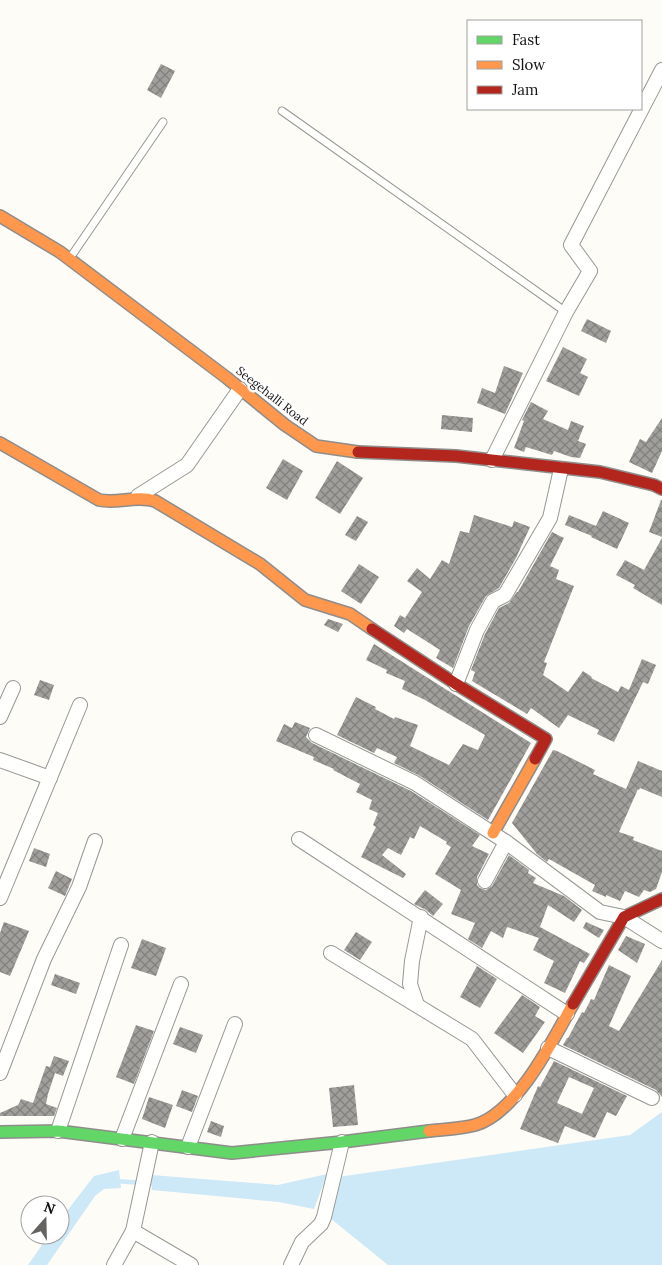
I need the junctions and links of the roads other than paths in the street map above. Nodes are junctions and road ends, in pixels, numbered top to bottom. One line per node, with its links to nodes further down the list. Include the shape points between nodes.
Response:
1 (662, 70): 2 (street)
2 (642, 109)
3 (641, 110): 8 (street, via 572,245 590,271)
4 (282, 111): 8 (lane)
5 (163, 122): 7 (lane)
6 (0, 216): 7 (street, Seegehalli Road)
7 (70, 259): 9 (street, Seegehalli Road)
8 (566, 312): 11 (street)
9 (240, 388): 11 (street, Seegehalli Road, via 284,426 316,446 363,453); 14 (street, via 187,465)
10 (0, 443): 14 (street, via 99,500 113,502)
11 (492, 460): 12 (street, Seegehalli Road)
12 (562, 468): 13 (street, Seegehalli Road, via 600,472); 15 (street, via 550,518 505,596 492,601)
13 (662, 489)
14 (138, 496): 15 (street, via 155,501 254,560 305,600 350,614)
15 (456, 684): 22 (street, via 546,740)
16 (13, 688): 18 (street)
17 (80, 705): 21 (street)
18 (0, 717)
19 (316, 735): 22 (street, via 415,783)
20 (0, 760): 21 (street)
21 (50, 778): 27 (street)
22 (493, 833): 25 (street)
23 (298, 838): 29 (street)
24 (95, 841): 39 (street, via 79,887 44,959)
25 (506, 842): 26 (street); 30 (street, via 600,912)
26 (485, 881)
27 (0, 898)
28 (662, 899): 30 (street)
29 (421, 917): 35 (street, via 410,984); 36 (street)
30 (624, 917): 31 (street); 36 (street)
31 (662, 941)
32 (120, 945): 42 (street)
33 (331, 953): 35 (street)
34 (181, 984): 44 (street)
35 (417, 1006): 40 (street, via 472,1039)
36 (567, 1014): 38 (street)
37 (235, 1024): 47 (street)
38 (548, 1048): 40 (street); 41 (street)
39 (0, 1073)
40 (514, 1095): 46 (street, via 504,1109 476,1125)
41 (652, 1098)
42 (58, 1131): 43 (street); 44 (street)
43 (0, 1132)
44 (122, 1139): 45 (street)
45 (152, 1142): 47 (street); 48 (street)
46 (342, 1142): 47 (street, via 232,1153); 51 (street, via 324,1217 302,1242)
47 (188, 1147)
48 (134, 1231): 49 (street); 50 (street)
49 (114, 1265)
50 (191, 1265)
51 (291, 1265)

